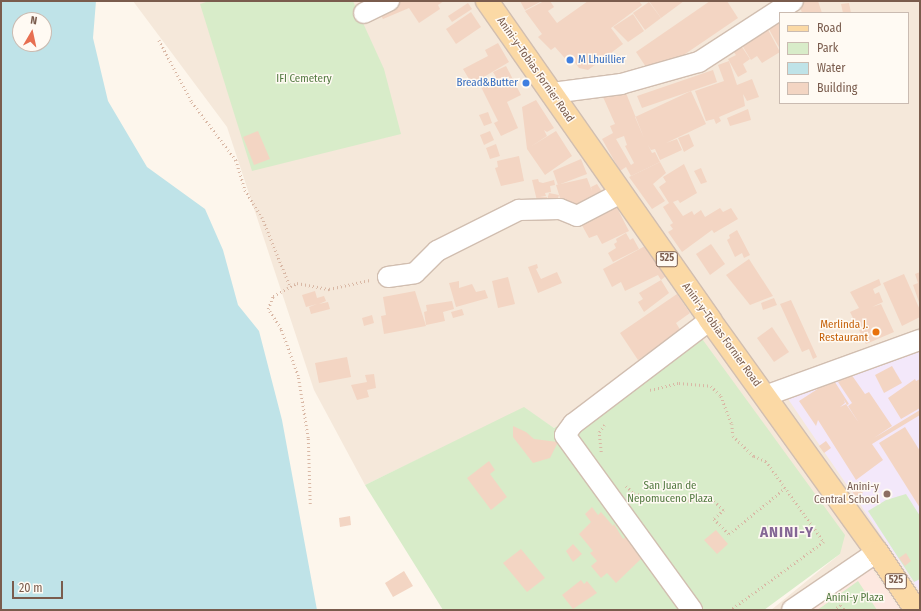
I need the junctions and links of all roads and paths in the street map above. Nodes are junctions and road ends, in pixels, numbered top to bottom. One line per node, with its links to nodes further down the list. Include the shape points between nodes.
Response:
1 (389, 1): 4 (street)
2 (486, 1): 6 (main road, Anini-y–Tobias Fornier Road / 525)
3 (793, 1): 6 (street, via 699,62 621,84)
4 (364, 13)
5 (159, 40): 9 (path, via 192,102 236,160 245,190 262,217)
6 (552, 94): 7 (main road, Anini-y–Tobias Fornier Road / 525)
7 (621, 193): 8 (street, via 577,216 560,209 518,210 437,252 415,273); 10 (main road, Anini-y–Tobias Fornier Road / 525)
8 (388, 277): 9 (path, via 329,289 297,283)
9 (290, 286): 18 (path, via 273,296 268,309 281,329 298,376 308,438)
10 (710, 320): 13 (main road, Anini-y–Tobias Fornier Road / 525); 20 (street, via 573,424 565,435)
11 (920, 340): 13 (street)
12 (646, 392): 17 (path, via 679,383 711,386 721,396 732,424 733,436 754,456 766,461)
13 (765, 396): 19 (main road, Anini-y–Tobias Fornier Road / 525)
14 (608, 421): 15 (path, via 599,432)
15 (601, 457)
16 (620, 481): 17 (path, via 634,493 656,500 714,501 724,510 714,519 729,534)
17 (785, 488): 21 (path, via 824,542)
18 (310, 504)
19 (877, 552): 22 (street); 25 (main road, Anini-y–Tobias Fornier Road / 525)
20 (692, 610)
21 (731, 610)
22 (792, 610)
23 (834, 610): 24 (path, via 841,604)
24 (845, 610)
25 (916, 610)

